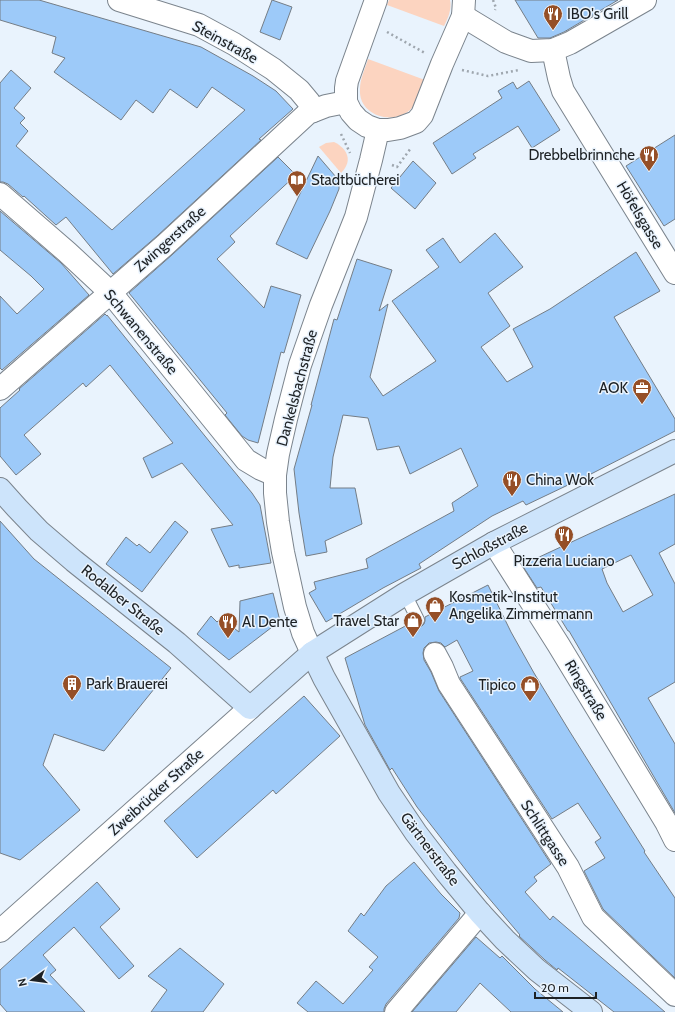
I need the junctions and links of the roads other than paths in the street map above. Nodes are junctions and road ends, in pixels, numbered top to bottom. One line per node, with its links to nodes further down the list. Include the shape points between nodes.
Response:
1 (119, 0): 7 (street, Steinstraße, via 199,24 234,44 273,69 299,90)
2 (376, 0): 6 (street, via 347,81)
3 (645, 0): 5 (street)
4 (463, 8): 5 (street, via 506,42 531,51); 8 (street, via 422,115 416,122 400,128)
5 (553, 50): 10 (street, Höfelsgasse, via 563,90)
6 (346, 102): 7 (street, Zwingerstraße); 8 (street, via 358,120)
7 (313, 111): 11 (street, Zwingerstraße)
8 (378, 130): 14 (street, Dankelsbachstraße, via 356,217 300,365)
9 (0, 194): 11 (street, Schwanenstraße)
10 (675, 273)
11 (111, 293): 12 (street, Zwingerstraße); 14 (street, Schwanenstraße, via 246,460)
12 (0, 389)
13 (675, 451): 16 (main road, Schloßstraße)
14 (275, 475): 19 (street, Dankelsbachstraße, via 278,522 287,571 301,627)
15 (0, 489): 21 (main road, Rodalber Straße, via 39,531 177,643)
16 (494, 543): 17 (main road, Schloßstraße); 22 (street, Ringstraße, via 558,644)
17 (405, 594): 18 (lane); 19 (main road, Schloßstraße)
18 (418, 620)
19 (312, 653): 21 (main road, Zweibrücker Straße); 23 (main road, Gärtnerstraße, via 389,793 420,838)
20 (439, 660): 25 (street, Schlittgasse, via 449,684 568,867 593,918)
21 (250, 708): 24 (street, Zweibrücker Straße)
22 (675, 840)
23 (480, 913): 26 (street); 27 (main road, Gärtnerstraße, via 537,970)
24 (0, 931)
25 (675, 995)
26 (396, 1012)
27 (591, 1012)

